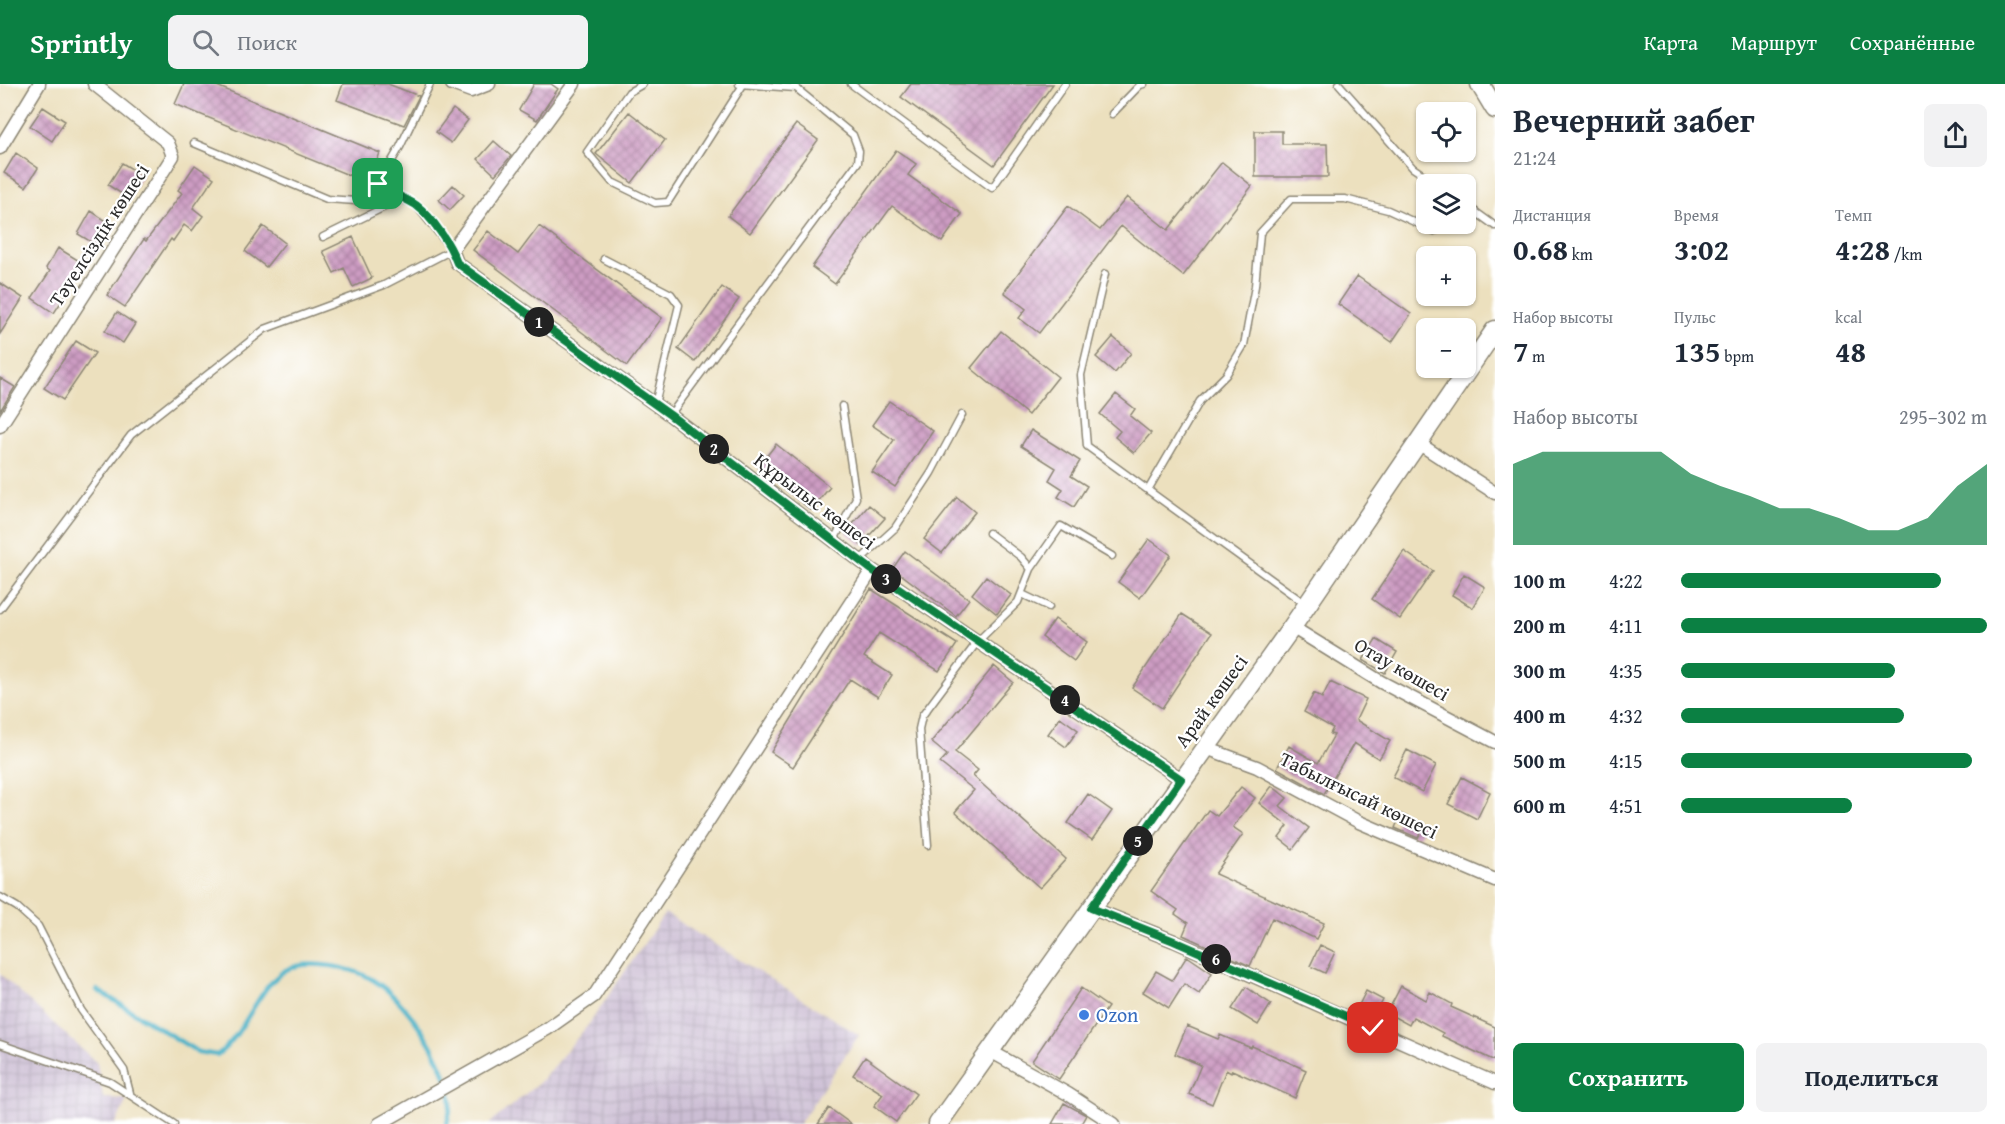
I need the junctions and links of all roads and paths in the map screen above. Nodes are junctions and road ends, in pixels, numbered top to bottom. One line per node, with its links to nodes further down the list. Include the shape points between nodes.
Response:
1 (39, 84): 17 (street)
2 (94, 84): 35 (street, Тәуелсіздік көшесі, via 168,143 173,156)
3 (430, 84): 19 (lane)
4 (452, 84): 5 (street, via 471,91)
5 (489, 84)
6 (573, 84): 27 (street)
7 (643, 84): 8 (lane, via 629,92 587,152 612,182 655,203 668,202)
8 (741, 84): 33 (lane, via 796,88 853,135 860,152 858,162)
9 (851, 84): 10 (lane, via 992,188)
10 (1065, 84)
11 (1144, 84): 15 (lane)
12 (1339, 84): 18 (lane)
13 (1480, 84): 14 (main road)
14 (1495, 109)
15 (1112, 114)
16 (194, 143): 19 (lane, via 327,199 356,201)
17 (0, 148)
18 (1422, 174)
19 (378, 184): 20 (lane)
20 (401, 199): 26 (lane); 27 (lane, via 415,204)
21 (1476, 213): 22 (lane)
22 (1479, 215): 23 (lane); 25 (lane)
23 (1476, 216)
24 (1416, 223): 37 (lane, via 1388,210 1345,199 1291,199 1260,233 1244,345 1226,375 1200,401)
25 (1495, 226)
26 (323, 237)
27 (452, 250): 31 (street, Құрылыс көшесі, via 457,263); 48 (lane, via 384,285 265,329 131,435)
28 (604, 259): 31 (lane, via 671,294 679,305)
29 (1105, 274): 37 (lane, via 1081,375 1087,446)
30 (1495, 330): 36 (main road, Арай көшесі)
31 (654, 404): 33 (street, Құрылыс көшесі)
32 (842, 406): 40 (lane, via 856,498)
33 (670, 415): 40 (street, Құрылыс көшесі)
34 (962, 415): 42 (lane, via 895,528)
35 (0, 426)
36 (1418, 443): 38 (street); 46 (main road, Арай көшесі)
37 (1148, 490): 46 (lane)
38 (1495, 494)
39 (989, 533): 43 (lane)
40 (834, 540): 42 (street, Құрылыс көшесі)
41 (1112, 556): 43 (lane, via 1061,526)
42 (860, 560): 44 (street, Құрылыс көшесі)
43 (1031, 569): 45 (lane)
44 (872, 570): 50 (street, Құрылыс көшесі); 63 (street, via 594,996 547,1029)
45 (1022, 594): 47 (lane); 50 (lane)
46 (1307, 605): 49 (main road, Арай көшесі)
47 (1049, 607)
48 (0, 609)
49 (1292, 627): 51 (street, Отау көшесі, via 1382,682); 52 (main road, Арай көшесі)
50 (978, 641): 53 (street, Құрылыс көшесі); 54 (lane, via 927,706 919,729)
51 (1495, 742)
52 (1206, 748): 53 (main road, Арай көшесі); 55 (street, Табылғысай көшесі, via 1257,767 1359,822)
53 (1181, 779): 57 (main road, Арай көшесі)
54 (928, 845)
55 (1495, 880)
56 (0, 897): 61 (lane, via 38,926 81,1010 124,1070)
57 (1091, 908): 59 (main road, Арай көшесі); 60 (street)
58 (0, 1044): 61 (lane, via 78,1069)
59 (990, 1051): 64 (main road, Арай көшесі); 65 (street)
60 (1495, 1083)
61 (130, 1093): 62 (lane)
62 (174, 1124)
63 (379, 1124)
64 (938, 1124)
65 (1114, 1124)

